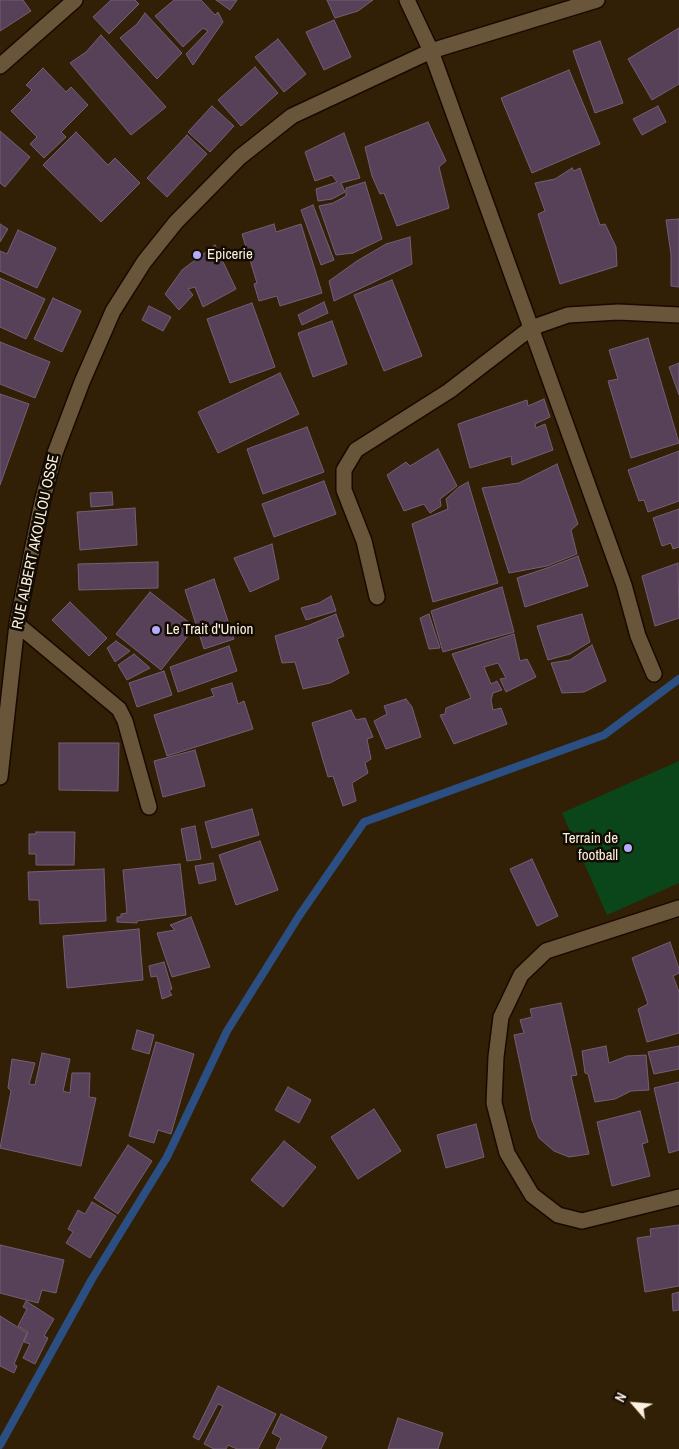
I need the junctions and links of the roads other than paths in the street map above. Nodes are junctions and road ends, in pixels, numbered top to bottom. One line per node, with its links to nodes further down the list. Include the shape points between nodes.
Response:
1 (75, 0): 5 (street)
2 (407, 0): 4 (street)
3 (597, 0): 4 (street, RUE ALBERT AKOULOU OSSE)
4 (431, 51): 7 (street); 9 (street, RUE ALBERT AKOULOU OSSE, via 292,116 240,157 176,222 144,262 113,311 55,453)
5 (0, 66)
6 (679, 315): 7 (street, via 618,312 568,315)
7 (531, 328): 8 (street, via 449,391 356,450 344,470 344,490 364,541); 10 (street)
8 (377, 597)
9 (16, 624): 11 (street, RUE ALBERT AKOULOU OSSE); 13 (street, via 119,710)
10 (654, 674)
11 (2, 734): 12 (street, RUE ALBERT AKOULOU OSSE)
12 (0, 777)
13 (149, 807)
14 (679, 908): 15 (street, via 546,951 521,975 501,1017 494,1103 507,1153 532,1195 558,1214 582,1220)
15 (679, 1197)

